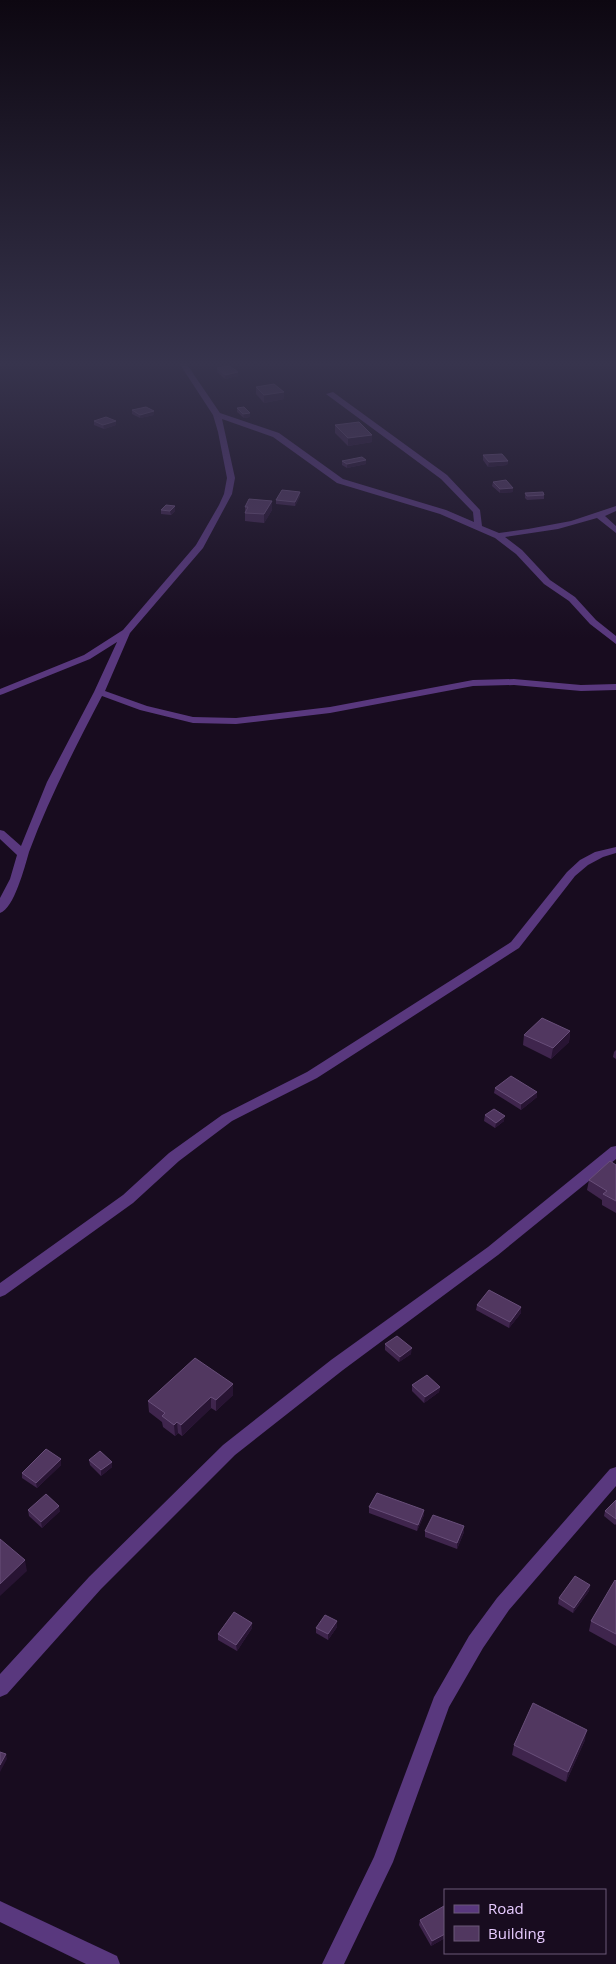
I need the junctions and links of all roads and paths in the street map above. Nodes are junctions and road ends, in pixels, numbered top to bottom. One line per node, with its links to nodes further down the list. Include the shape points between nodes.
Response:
1 (227, 455): 9 (street, via 230,484 216,521 200,546)
2 (303, 455): 6 (street, via 340,481 412,502)
3 (413, 455): 6 (street, via 444,477 477,512)
4 (616, 508): 5 (street)
5 (600, 515): 7 (street); 8 (street, via 556,528)
6 (478, 527): 8 (street)
7 (616, 530)
8 (498, 536): 10 (street)
9 (126, 632): 12 (street, via 87,656); 13 (street)
10 (616, 641)
11 (616, 687): 13 (street, via 473,683 330,710 236,721 193,720)
12 (0, 692)
13 (99, 692): 16 (street, via 52,782)
14 (0, 833): 16 (street)
15 (616, 850): 19 (street, via 581,864 560,885 531,928 515,945 312,1076 227,1118 174,1157 128,1198)
16 (23, 854): 17 (street, via 16,879)
17 (0, 909)
18 (616, 1151): 21 (street, via 492,1251 337,1365 229,1450 95,1583)
19 (0, 1291)
20 (616, 1474): 24 (street, via 502,1604 440,1703 383,1862)
21 (0, 1688)
22 (0, 1910): 23 (street)
23 (109, 1964)
24 (333, 1964)

